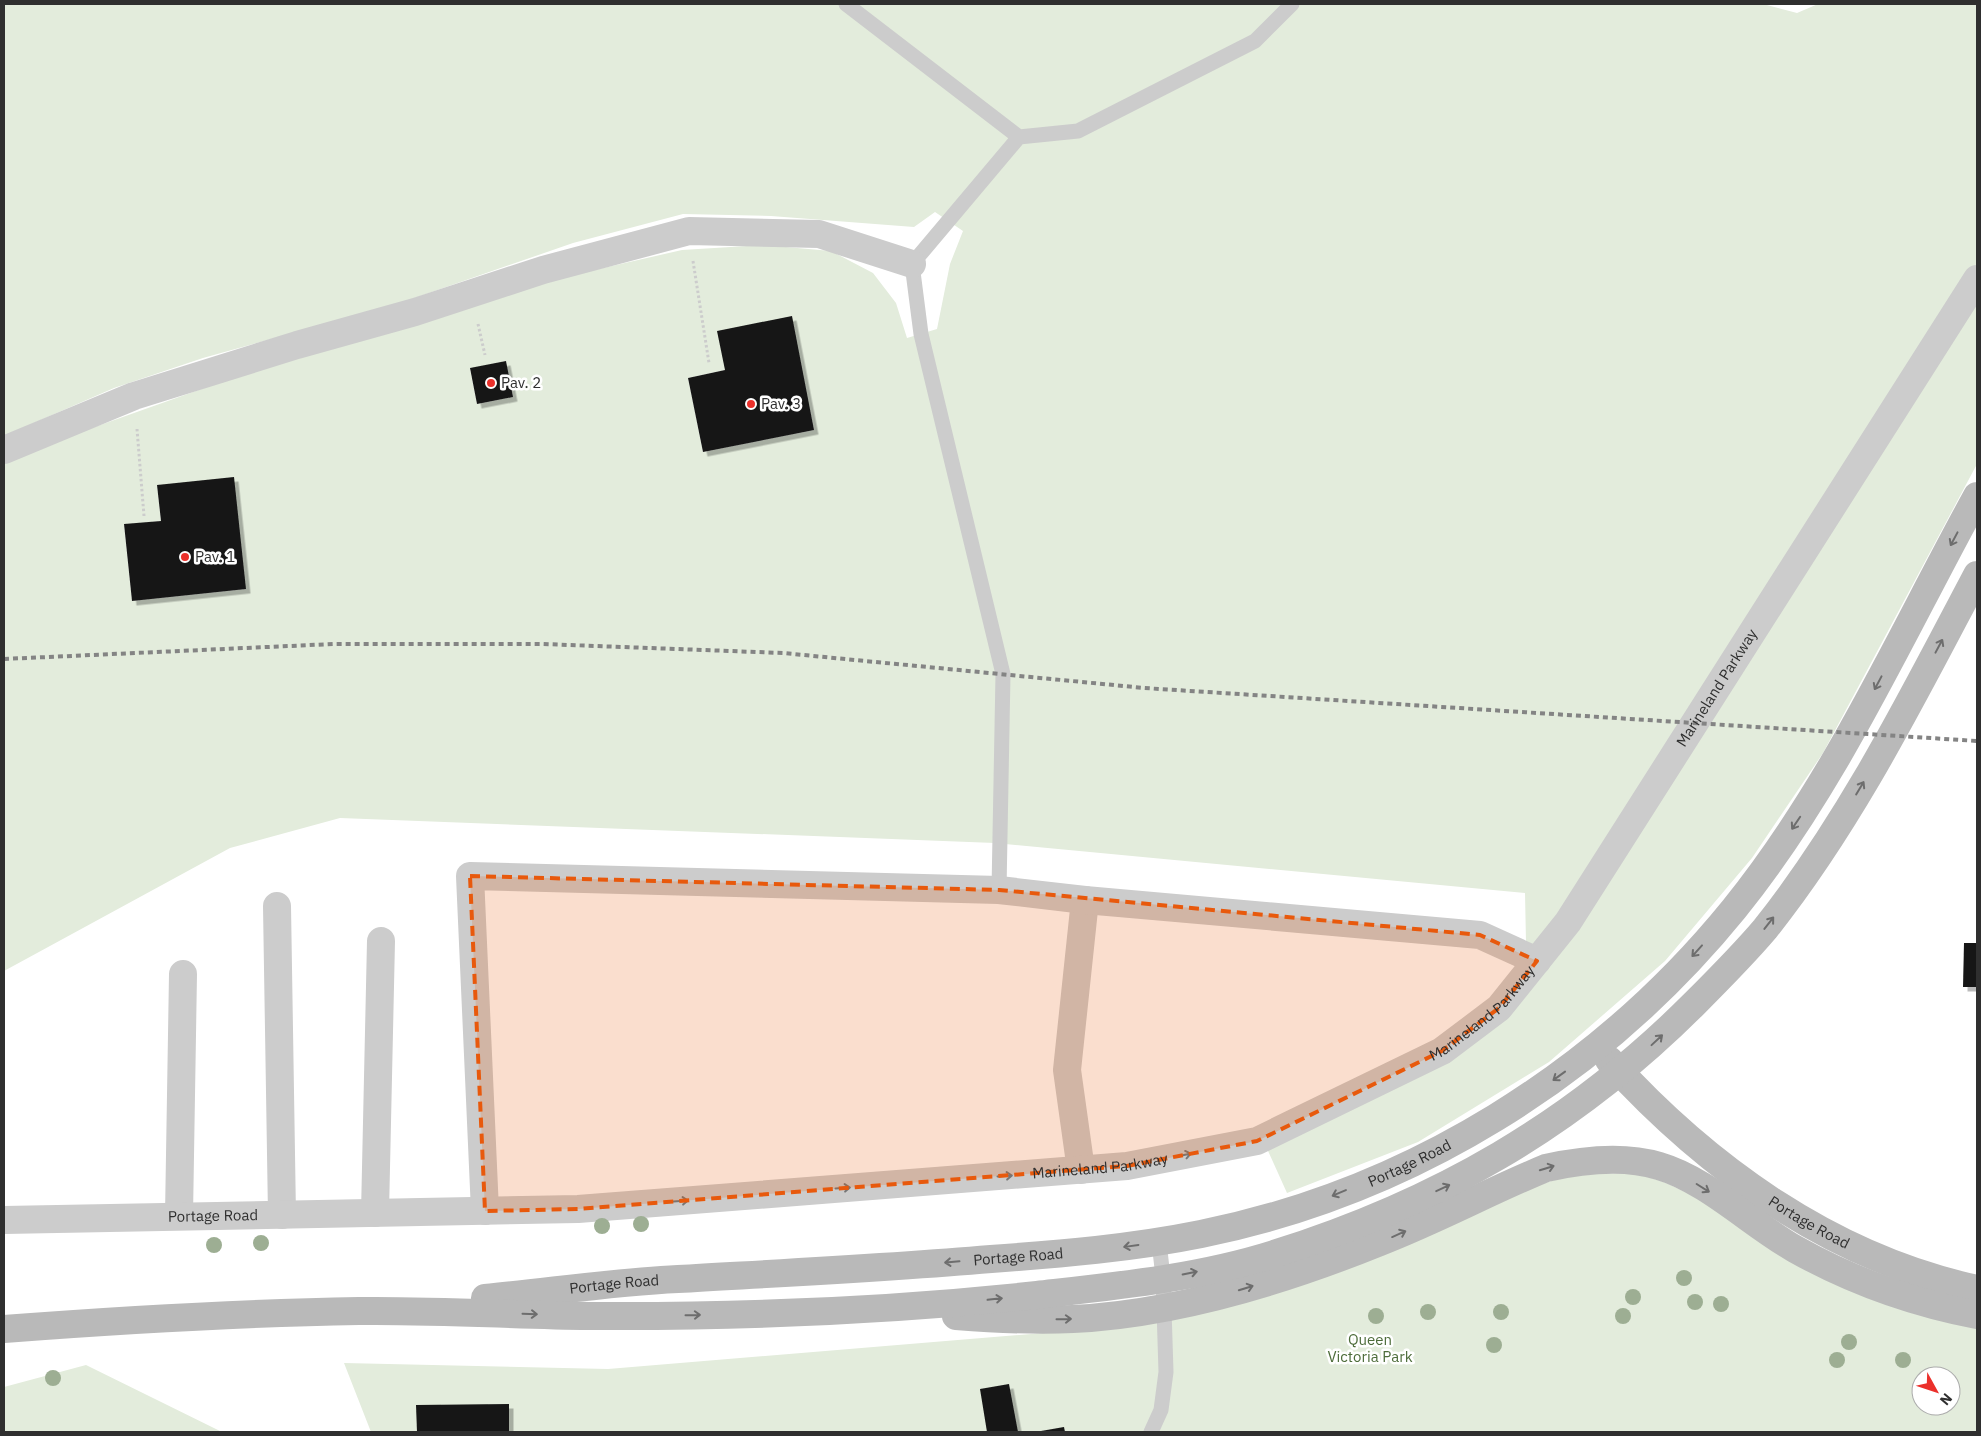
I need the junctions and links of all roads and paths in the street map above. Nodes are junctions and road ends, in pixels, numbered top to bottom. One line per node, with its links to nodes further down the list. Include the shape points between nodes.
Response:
1 (846, 4): 3 (lane)
2 (1292, 4): 3 (lane, via 1255,42 1078,131)
3 (1020, 137): 5 (lane)
4 (689, 231): 5 (street, via 819,234); 7 (path); 8 (street, via 543,270)
5 (912, 264): 13 (lane, via 920,334 1003,674)
6 (1977, 279): 17 (street, Marineland Parkway, via 1568,922)
7 (710, 363)
8 (134, 396): 9 (street); 11 (path)
9 (4, 450)
10 (1977, 496): 19 (main road, one-way to 19, via 1851,733 1771,860 1693,956)
11 (144, 516)
12 (1977, 575): 20 (main road, one-way to 12, via 1724,974 1801,882 1866,778)
13 (999, 890): 14 (street); 23 (street, via 470,876)
14 (1086, 900): 17 (street, via 1480,935); 21 (street, via 1067,1070)
15 (277, 906): 25 (street)
16 (381, 941): 24 (street)
17 (1538, 961): 21 (street, Marineland Parkway, one-way to 17, via 1127,1166 1257,1141 1442,1051 1499,1008)
18 (183, 974): 26 (street)
19 (1597, 1046): 20 (main road, Portage Road); 28 (main road, Portage Road, one-way to 28, via 1505,1112 1392,1172 1278,1214)
20 (1620, 1072): 29 (main road, Portage Road, one-way to 20, via 1267,1256 1406,1205 1503,1154 1570,1111); 30 (main road, Portage Road, via 1663,1116 1706,1153 1795,1216 1845,1244 1881,1259 1914,1272)
21 (1081, 1170): 22 (street, Marineland Parkway, one-way to 21)
22 (632, 1205): 23 (street, Portage Road)
23 (485, 1211): 24 (street, Portage Road)
24 (375, 1213): 25 (street, Portage Road)
25 (282, 1214): 26 (street, Portage Road)
26 (179, 1216): 27 (street, Portage Road)
27 (4, 1220)
28 (1159, 1242): 29 (lane); 33 (main road, Portage Road, one-way to 33, via 902,1266 673,1279)
29 (1163, 1277): 31 (lane); 32 (main road, Portage Road, one-way to 29, via 1003,1298)
30 (1977, 1289)
31 (1164, 1307): 32 (main road, one-way to 31, via 1020,1320 1074,1319); 34 (main road, one-way to 34, via 1232,1292 1343,1256 1546,1168 1567,1163 1633,1160 1680,1175 1764,1231 1857,1280 1911,1299); 36 (lane, via 1166,1372 1161,1410)
32 (858, 1310): 33 (main road, Portage Road, one-way to 32, via 597,1316)
33 (359, 1311): 35 (main road, Portage Road)
34 (1977, 1315)
35 (4, 1329)
36 (1151, 1432)

